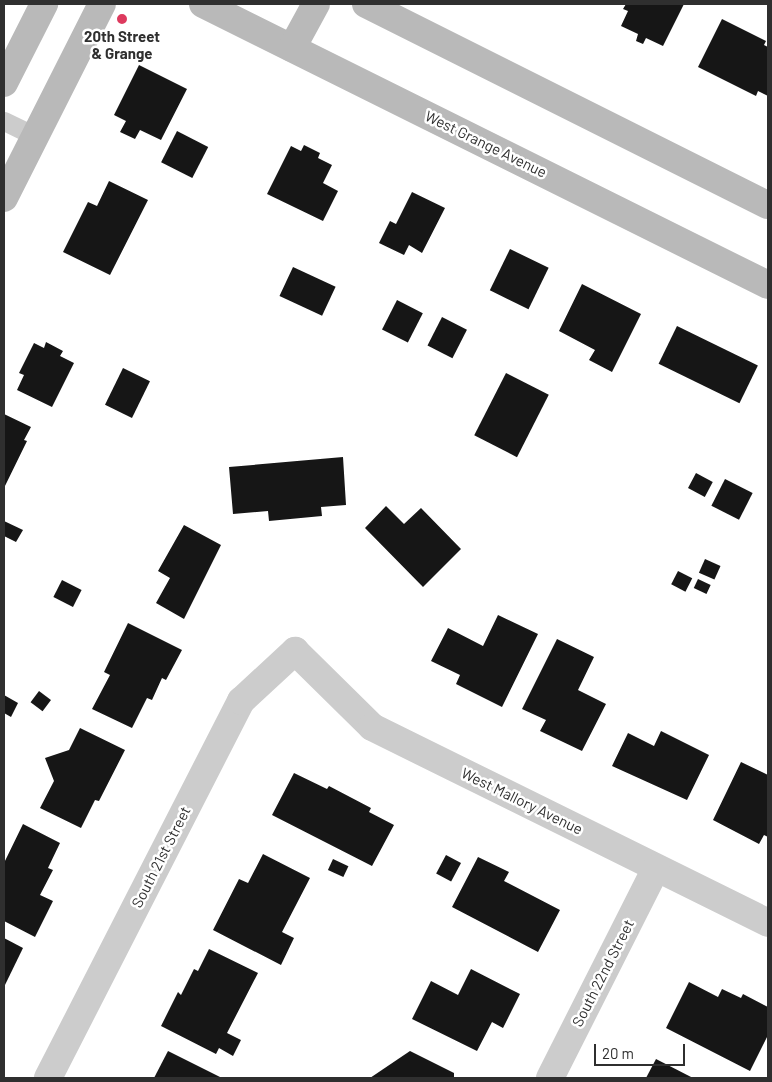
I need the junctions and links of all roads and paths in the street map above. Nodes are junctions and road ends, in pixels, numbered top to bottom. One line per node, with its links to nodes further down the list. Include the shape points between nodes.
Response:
1 (44, 4): 7 (street)
2 (102, 4): 9 (street)
3 (203, 4): 6 (street, West Grange Avenue)
4 (316, 4): 6 (street)
5 (366, 4): 11 (street)
6 (292, 48): 12 (street, West Grange Avenue)
7 (4, 83)
8 (4, 121): 9 (lane)
9 (35, 136): 10 (street)
10 (4, 198)
11 (768, 204)
12 (768, 285)
13 (295, 650): 14 (street, West Mallory Avenue, via 372,727); 16 (street, South 21st Street, via 241,701)
14 (656, 868): 15 (street, West Mallory Avenue); 17 (street, South 22nd Street)
15 (768, 923)
16 (48, 1078)
17 (550, 1078)

